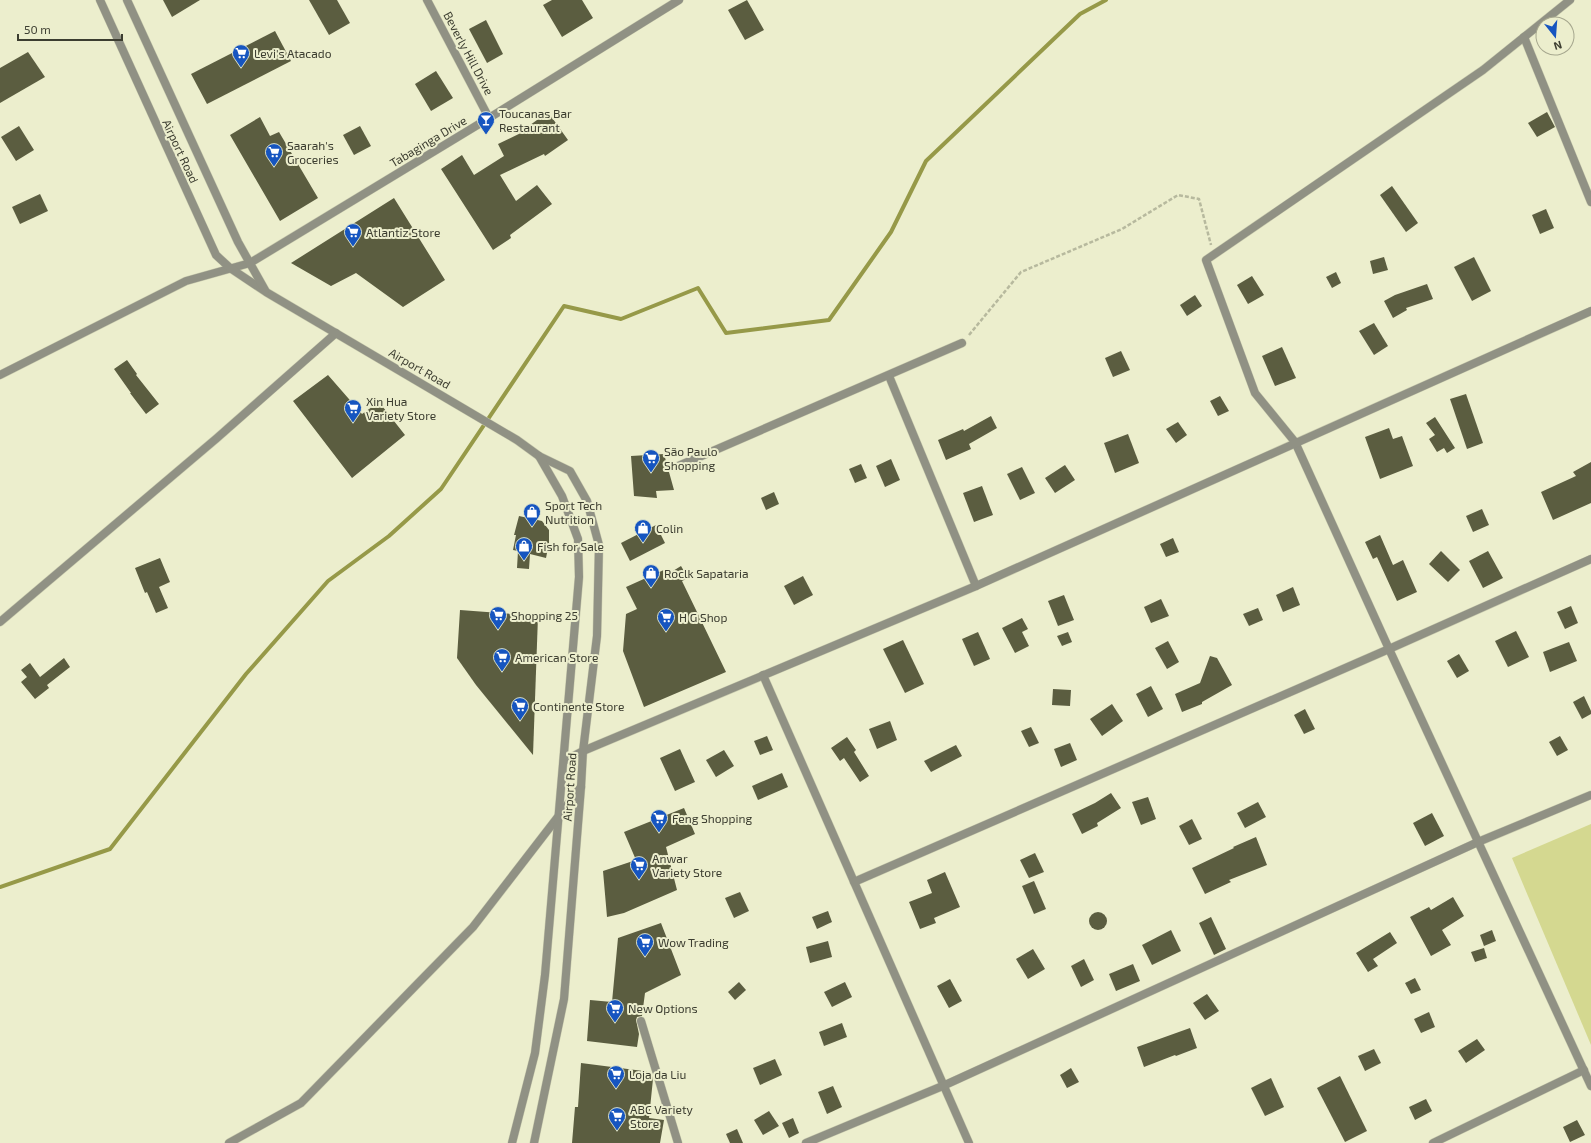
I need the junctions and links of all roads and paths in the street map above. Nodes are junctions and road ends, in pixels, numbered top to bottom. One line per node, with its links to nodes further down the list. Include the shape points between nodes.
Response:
1 (100, 0): 11 (street, Airport Road, via 216,255)
2 (127, 0): 10 (street, Airport Road)
3 (427, 0): 7 (street, Beverly Hill Drive)
4 (679, 0): 7 (street, Tabaginga Drive)
5 (1570, 0): 6 (street)
6 (1524, 37): 8 (street); 9 (street, via 1483,70)
7 (489, 118): 10 (street, Tabaginga Drive)
8 (1591, 202)
9 (1214, 255): 15 (path, via 1199,199 1178,196 1122,229 1021,272); 18 (street, via 1206,260 1255,393)
10 (250, 263): 11 (street, Tabaginga Drive); 12 (street, Airport Road)
11 (230, 268): 12 (street, Airport Road); 16 (street, Tabaginga Drive, via 186,281)
12 (266, 292): 14 (street, Airport Road)
13 (1591, 311): 18 (street)
14 (336, 334): 19 (street, Airport Road, via 481,418); 23 (street)
15 (962, 343): 17 (street)
16 (0, 375)
17 (889, 376): 20 (street); 22 (street)
18 (1295, 442): 22 (street); 24 (street)
19 (538, 456): 26 (street, Airport Road, via 570,471 587,501 600,545 597,636); 27 (street, Airport Road, via 562,496 578,539 579,577)
20 (676, 467)
21 (1591, 559): 24 (street)
22 (976, 586): 25 (street)
23 (0, 622)
24 (1388, 649): 31 (street); 32 (street)
25 (763, 675): 26 (street); 32 (street)
26 (583, 751): 27 (street); 28 (street, Airport Road)
27 (564, 761): 30 (street, Airport Road)
28 (581, 787): 30 (street); 39 (street, Airport Road, via 564,999)
29 (1591, 795): 31 (street)
30 (559, 816): 37 (street, via 473,927 301,1103); 38 (street, Airport Road, via 545,975 535,1053)
31 (1478, 842): 34 (street); 35 (street)
32 (854, 882): 35 (street)
33 (641, 1021): 40 (street)
34 (1584, 1070): 36 (street); 43 (street)
35 (945, 1085): 41 (street); 42 (street)
36 (1591, 1086)
37 (229, 1143)
38 (512, 1143)
39 (534, 1143)
40 (678, 1143)
41 (806, 1143)
42 (970, 1143)
43 (1433, 1143)

